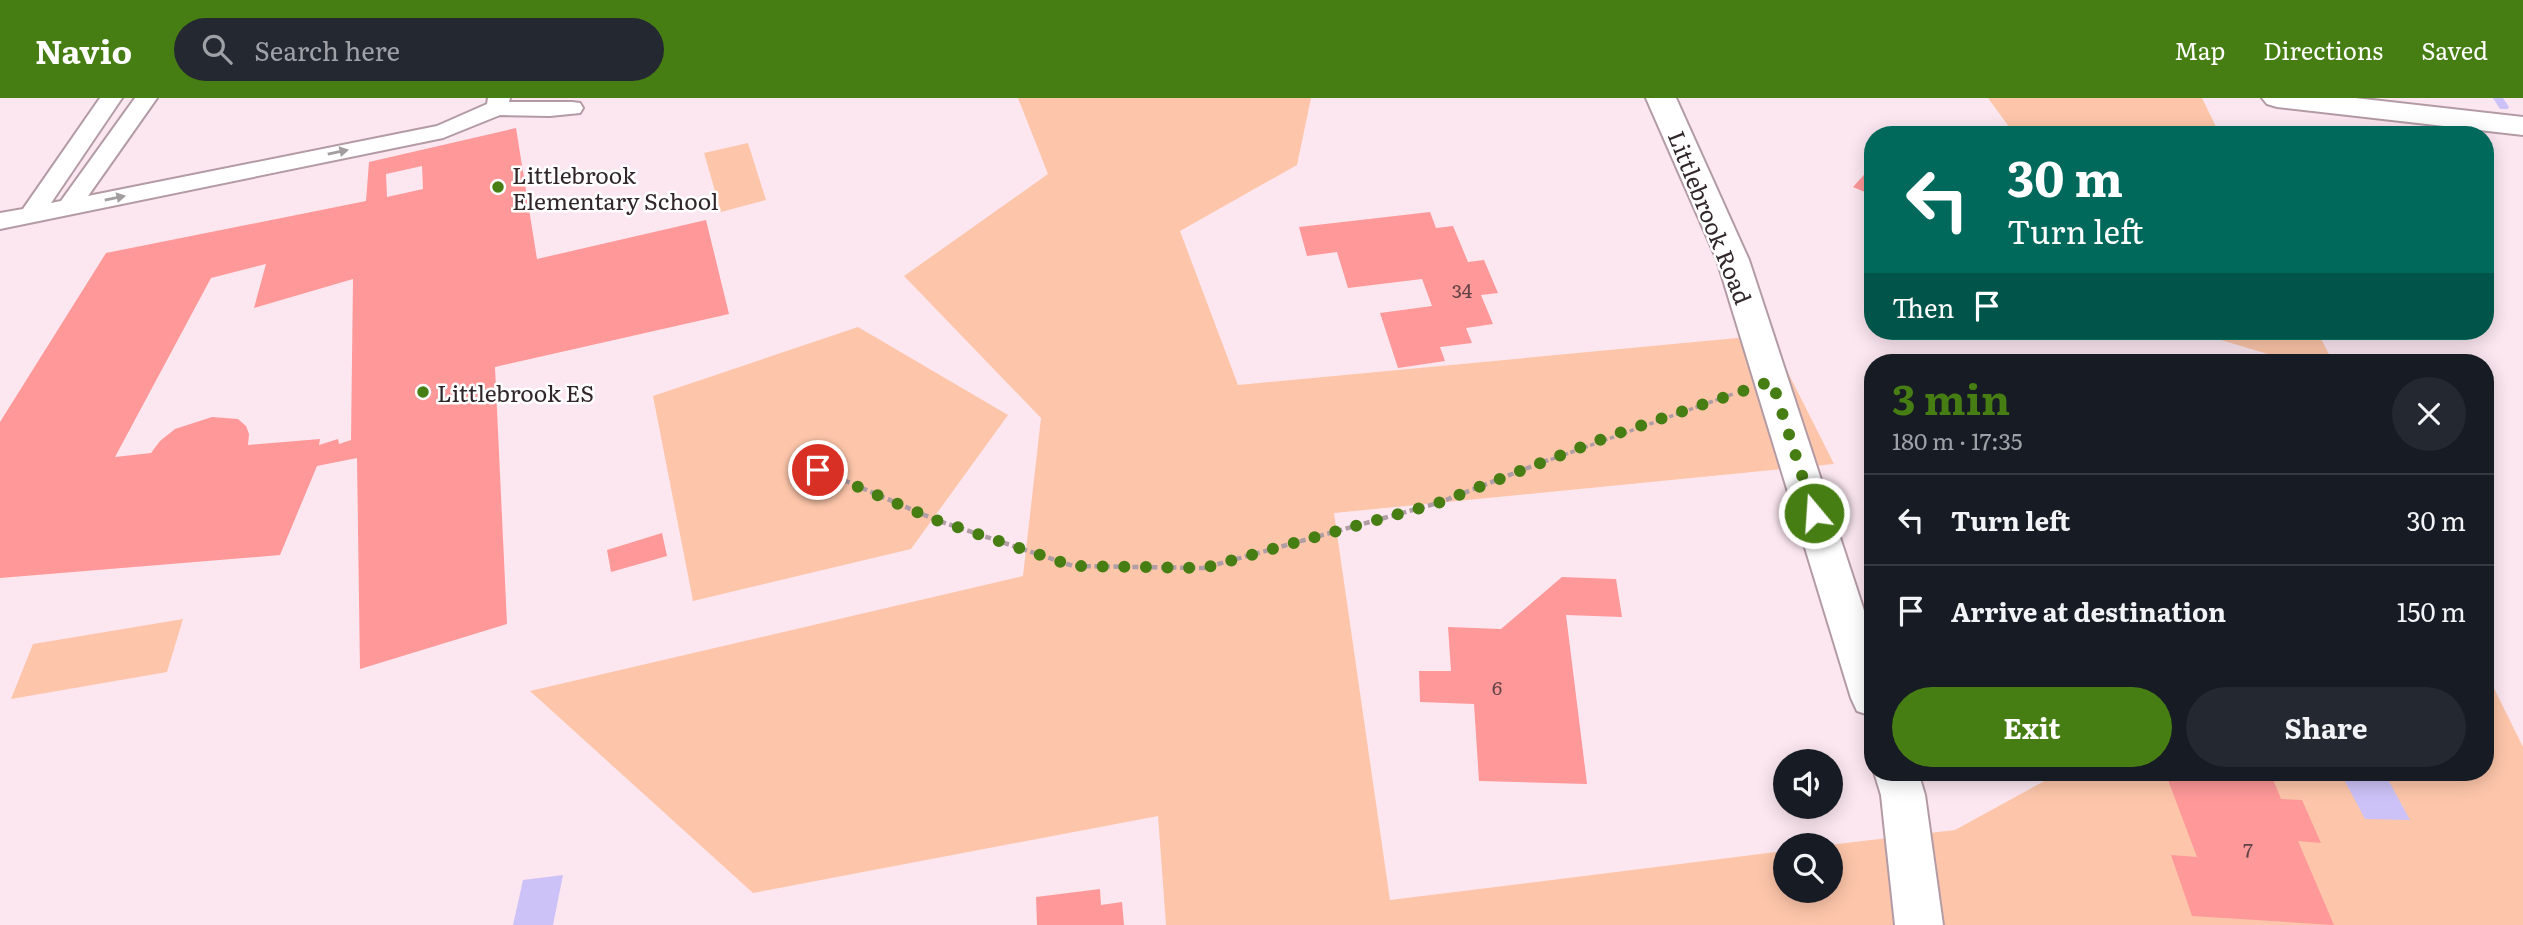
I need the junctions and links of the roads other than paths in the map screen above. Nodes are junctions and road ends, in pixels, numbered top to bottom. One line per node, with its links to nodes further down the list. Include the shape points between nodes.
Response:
1 (111, 98): 9 (lane)
2 (146, 98): 8 (lane)
3 (1661, 98): 11 (street, Littlebrook Road, via 1733,261)
4 (2277, 98): 7 (street)
5 (498, 103): 6 (lane); 8 (lane, one-way to 5, via 443,131)
6 (572, 108)
7 (2523, 126)
8 (68, 208): 9 (lane)
9 (32, 215): 10 (lane)
10 (0, 221)
11 (1864, 673)
12 (1899, 781): 13 (street)
13 (1919, 925)

